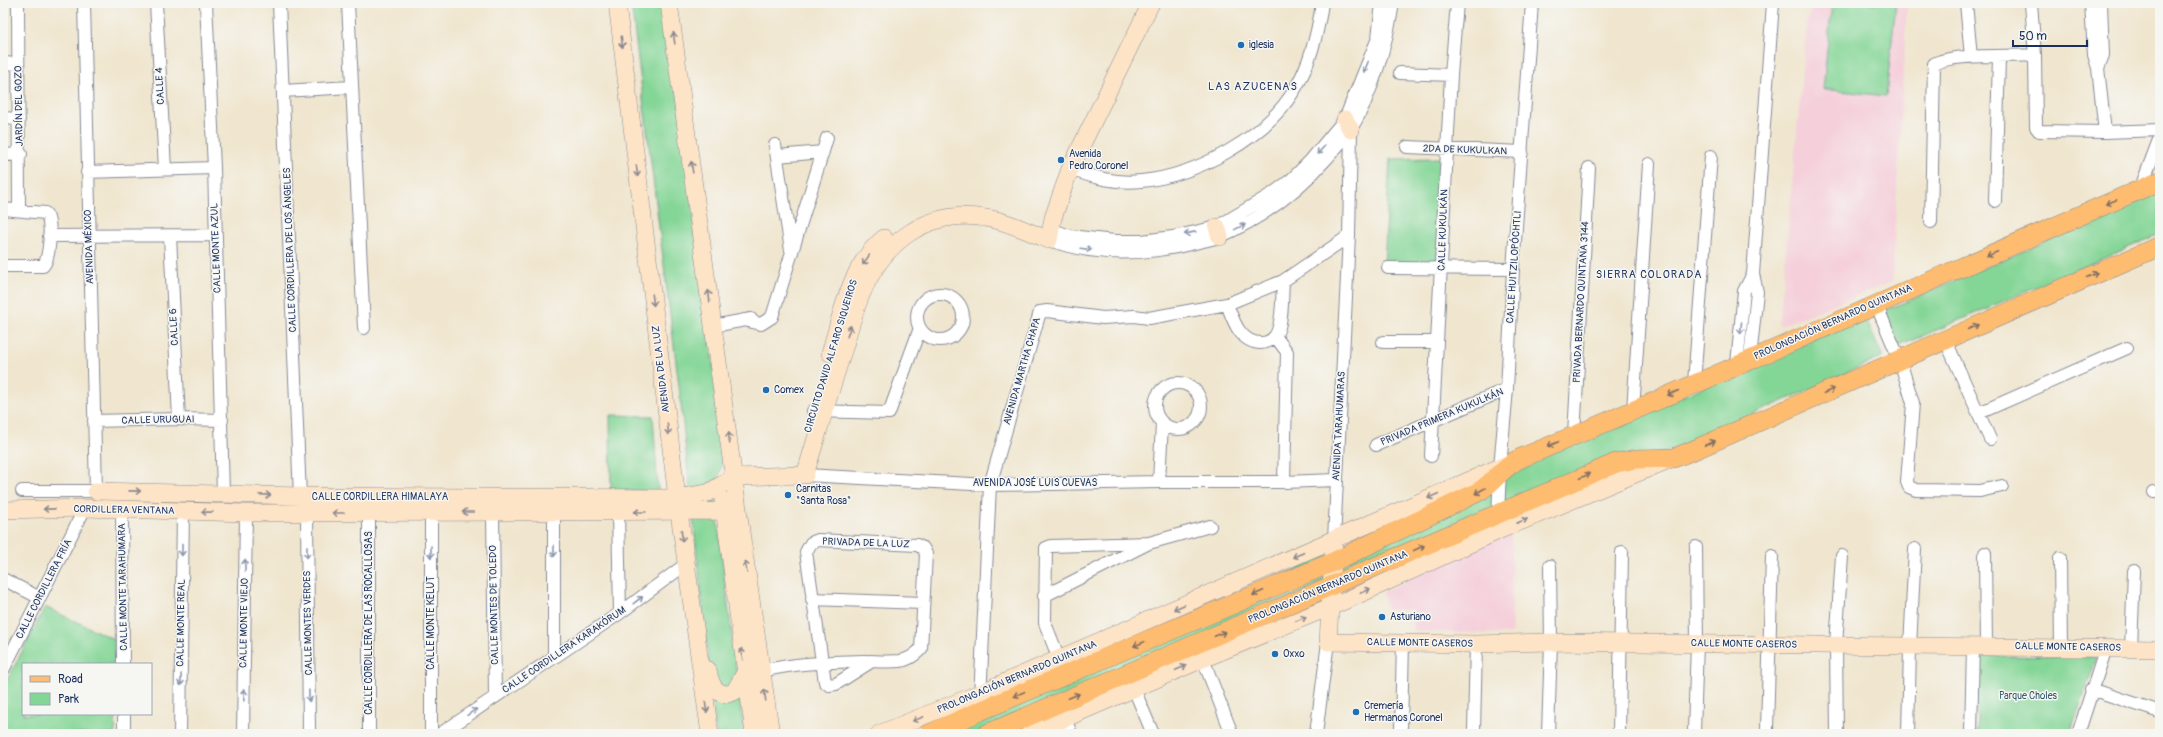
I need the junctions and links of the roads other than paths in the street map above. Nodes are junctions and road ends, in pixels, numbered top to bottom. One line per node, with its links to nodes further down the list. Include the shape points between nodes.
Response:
1 (18, 3): 24 (street, JARDÍN DEL GOZO)
2 (84, 3): 49 (street, AVENIDA MÉXICO)
3 (156, 3): 47 (street, CALLE 4)
4 (206, 3): 45 (street, CALLE MONTE AZUL)
5 (279, 3): 29 (street, CALLE CORDILLERA DE LOS ÁNGELES)
6 (348, 3): 28 (street)
7 (617, 3): 107 (street, AVENIDA DE LA LUZ, one-way to 107)
8 (669, 3): 71 (street, one-way to 8)
9 (1151, 3): 48 (street)
10 (1322, 3): 48 (street, via 1312,48 1294,90 1275,113 1243,142 1212,160 1152,180 1102,179)
11 (1382, 3): 32 (street, CIRCUITO DAVID ALFARO SIQUEIROS, one-way to 32, via 1378,38)
12 (1392, 3): 32 (street, CIRCUITO DAVID ALFARO SIQUEIROS, via 1387,38 1374,80)
13 (1457, 3): 27 (street, CALLE KUKULKÁN)
14 (1532, 3): 40 (street, CALLE HUITZILOPÓCHTLI)
15 (1773, 3): 79 (street, via 1753,274 1757,292)
16 (1966, 3): 21 (street)
17 (2031, 3): 20 (street)
18 (2091, 3): 25 (street, via 2094,55)
19 (2101, 3): 25 (street, via 2103,55)
20 (2035, 55): 22 (street); 34 (street, via 2036,127 2039,130)
21 (1971, 57): 22 (street); 55 (street, via 1939,61 1934,64)
22 (1999, 57): 52 (street)
23 (3, 63): 24 (street)
24 (18, 64): 31 (street, JARDÍN DEL GOZO)
25 (2098, 68): 34 (street)
26 (1400, 72): 27 (street)
27 (1451, 75): 38 (street, CALLE KUKULKÁN)
28 (351, 87): 29 (street); 72 (street)
29 (283, 91): 106 (street, CALLE CORDILLERA DE LOS ÁNGELES)
30 (3, 118): 31 (street)
31 (18, 119): 41 (street, JARDÍN DEL GOZO)
32 (1348, 124): 57 (street, CIRCUITO DAVID ALFARO SIQUEIROS, via 1292,179 1218,232 1150,252 1110,252 1076,248); 60 (street, AVENIDA TARAHUMARAS)
33 (2160, 130): 34 (street)
34 (2105, 132)
35 (2160, 137): 51 (street)
36 (827, 138): 39 (street)
37 (1407, 147): 38 (street, 2DA DE KUKULKAN)
38 (1447, 149): 40 (street, 2DA DE KUKULKAN); 66 (street, CALLE KUKULKÁN)
39 (822, 152): 63 (street); 63 (street, via 776,150)
40 (1522, 152): 67 (street, CALLE HUITZILOPÓCHTLI)
41 (21, 154): 42 (street); 54 (street, JARDÍN DEL GOZO)
42 (3, 155)
43 (1711, 156): 81 (street)
44 (1649, 164): 83 (street)
45 (214, 168): 47 (street); 56 (street, CALLE MONTE AZUL)
46 (1589, 168): 91 (street, PRIVADA BERNARDO QUINTANA 3144)
47 (165, 169): 49 (street)
48 (1070, 169): 57 (street)
49 (86, 172): 61 (street, AVENIDA MÉXICO)
50 (2160, 181): 51 (main road, PROLONGACIÓN BERNARDO QUINTANA)
51 (2140, 190): 70 (main road, PROLONGACIÓN BERNARDO QUINTANA, one-way to 70)
52 (1995, 201)
53 (3, 209): 54 (street)
54 (19, 209): 58 (street, via 47,214 50,221)
55 (1931, 222)
56 (215, 235): 59 (street); 87 (street, CALLE MONTE AZUL)
57 (1049, 235): 84 (street, CIRCUITO DAVID ALFARO SIQUEIROS, via 985,218 938,214 914,230 890,239 862,292)
58 (49, 236): 61 (street); 64 (street, via 48,259 43,266)
59 (170, 236): 61 (street); 86 (street, CALLE 6)
60 (1349, 236): 68 (street, AVENIDA MARTHA CHAPA); 97 (street, AVENIDA TARAHUMARAS)
61 (89, 237): 89 (street, AVENIDA MÉXICO)
62 (2160, 246): 75 (main road, PROLONGACIÓN BERNARDO QUINTANA, one-way to 62)
63 (791, 253): 71 (street, via 773,312)
64 (3, 266)
65 (1388, 268): 66 (street)
66 (1442, 268): 67 (street); 77 (street, CALLE KUKULKÁN)
67 (1513, 269): 82 (street, CALLE HUITZILOPÓCHTLI)
68 (1283, 281): 69 (street, AVENIDA MARTHA CHAPA); 74 (street, via 1281,314)
69 (1227, 304): 74 (street, via 1235,325 1245,337 1253,342 1263,343); 101 (street, AVENIDA MARTHA CHAPA, via 1149,318 1103,318 1040,312)
70 (1876, 304): 79 (main road, PROLONGACIÓN BERNARDO QUINTANA); 80 (street)
71 (714, 326): 98 (street, one-way to 71, via 731,458)
72 (364, 328)
73 (920, 328): 84 (street, via 889,413)
74 (1275, 336): 100 (street, via 1287,352)
75 (1945, 339): 80 (main road, PROLONGACIÓN BERNARDO QUINTANA); 85 (street)
76 (1383, 342): 77 (street)
77 (1437, 342): 88 (street, CALLE KUKULKÁN)
78 (2127, 348): 85 (street)
79 (1744, 361): 81 (main road, PROLONGACIÓN BERNARDO QUINTANA)
80 (1900, 361): 102 (street, via 1913,403 1907,482 1909,487 1916,490 1980,491); 120 (main road, PROLONGACIÓN BERNARDO QUINTANA, one-way to 80, via 1616,462 1674,458)
81 (1694, 383): 83 (main road, PROLONGACIÓN BERNARDO QUINTANA, one-way to 83)
82 (1508, 388): 88 (street, PRIVADA PRIMERA KUKULKÁN); 95 (street, CALLE HUITZILOPÓCHTLI)
83 (1633, 411): 91 (main road, PROLONGACIÓN BERNARDO QUINTANA)
84 (819, 412): 96 (street, CIRCUITO DAVID ALFARO SIQUEIROS)
85 (1979, 413): 92 (street)
86 (179, 419): 87 (street, CALLE URUGUAI); 89 (street, CALLE URUGUAI)
87 (222, 420): 105 (street, CALLE MONTE AZUL)
88 (1432, 420): 93 (street, PRIVADA PRIMERA KUKULKÁN); 94 (street, CALLE KUKULKÁN)
89 (94, 421): 104 (street, AVENIDA MÉXICO)
90 (1162, 423): 99 (street)
91 (1574, 435): 95 (main road, PROLONGACIÓN BERNARDO QUINTANA, one-way to 95)
92 (1990, 439)
93 (1376, 445)
94 (1431, 456)
95 (1502, 468): 120 (street, CALLE HUITZILOPÓCHTLI); 122 (street, PROLONGACIÓN BERNARDO QUINTANA, one-way to 122); 131 (main road, PROLONGACIÓN BERNARDO QUINTANA, one-way to 131, via 1494,482 1480,491)
96 (799, 475): 98 (street, AVENIDA JOSÉ LUIS CUEVAS); 101 (street, AVENIDA JOSÉ LUIS CUEVAS)
97 (1336, 480): 100 (street, AVENIDA JOSÉ LUIS CUEVAS); 122 (street, AVENIDA TARAHUMARAS)
98 (728, 481): 107 (street, CALLE CORDILLERA HIMALAYA, via 708,493); 112 (street); 166 (street, one-way to 98)
99 (1159, 482): 100 (street, AVENIDA JOSÉ LUIS CUEVAS); 101 (street, AVENIDA JOSÉ LUIS CUEVAS)
100 (1284, 482)
101 (990, 485): 171 (street, AVENIDA MARTHA CHAPA)
102 (2002, 486)
103 (22, 491): 104 (street, CALLE CORDILLERA HIMALAYA)
104 (96, 491): 105 (street, CALLE CORDILLERA HIMALAYA, one-way to 105)
105 (223, 493): 106 (street, CALLE CORDILLERA HIMALAYA, one-way to 106)
106 (300, 496): 107 (street, CALLE CORDILLERA HIMALAYA)
107 (678, 505): 112 (street, CALLE CORDILLERA HIMALAYA); 115 (street, CALLE CORDILLERA HIMALAYA, one-way to 115); 132 (street, AVENIDA DE LA LUZ, one-way to 132)
108 (85, 508): 109 (street, CORDILLERA VENTANA); 110 (street, CORDILLERA VENTANA, one-way to 110); 139 (street, CALLE CORDILLERA FRÍA)
109 (122, 509): 111 (street, CORDILLERA VENTANA); 163 (street, CALLE MONTE TARAHUMARA)
110 (3, 510)
111 (183, 511): 116 (street, CORDILLERA VENTANA, one-way to 111); 180 (street, CALLE MONTE REAL, one-way to 180)
112 (725, 511): 167 (street, one-way to 112)
113 (493, 512): 114 (street, CALLE CORDILLERA HIMALAYA); 119 (street, CALLE CORDILLERA HIMALAYA, one-way to 119); 170 (street, CALLE MONTES DE TOLEDO)
114 (554, 512): 115 (street, CALLE CORDILLERA HIMALAYA); 159 (street, one-way to 159)
115 (618, 512): 143 (street)
116 (246, 513): 117 (street, CALLE CORDILLERA HIMALAYA); 181 (street, CALLE MONTE VIEJO, one-way to 116)
117 (306, 513): 118 (street, CALLE CORDILLERA HIMALAYA, one-way to 117); 182 (street, CALLE MONTES VERDES, one-way to 182)
118 (369, 513): 119 (street, CALLE CORDILLERA HIMALAYA); 183 (street, CALLE CORDILLERA DE LAS ROCALLOSAS)
119 (431, 513): 184 (street, CALLE MONTE KELUT, one-way to 184)
120 (1498, 522): 136 (main road, PROLONGACIÓN BERNARDO QUINTANA, one-way to 120); 142 (street, PROLONGACIÓN BERNARDO QUINTANA, one-way to 120)
121 (1210, 526): 123 (street)
122 (1334, 540): 131 (street, AVENIDA TARAHUMARAS); 160 (street, PROLONGACIÓN BERNARDO QUINTANA, one-way to 160)
123 (1149, 543): 138 (street); 138 (street, via 1048,547 1045,552)
124 (1696, 547): 149 (street)
125 (1915, 549): 153 (street)
126 (1622, 552): 147 (street)
127 (1985, 553): 152 (street)
128 (1772, 556): 150 (street)
129 (1842, 556): 151 (street)
130 (2060, 558): 154 (street)
131 (1333, 562): 136 (street, AVENIDA TARAHUMARAS); 171 (main road, PROLONGACIÓN BERNARDO QUINTANA, one-way to 171)
132 (686, 564): 137 (street, AVENIDA DE LA LUZ); 143 (street, CALLE CORDILLERA KARAKÓRUM, one-way to 132)
133 (1550, 566): 145 (street)
134 (2134, 571): 156 (street)
135 (3, 579): 139 (street)
136 (1332, 586): 142 (street, AVENIDA TARAHUMARAS); 191 (main road, PROLONGACIÓN BERNARDO QUINTANA, one-way to 136)
137 (690, 590): 167 (street, via 700,611 712,685 720,692 729,693 737,688); 186 (street, AVENIDA DE LA LUZ, one-way to 186)
138 (1044, 596): 160 (street, via 1045,623)
139 (40, 598): 158 (street, CALLE CORDILLERA FRÍA)
140 (812, 599): 141 (street); 141 (street, PRIVADA DE LA LUZ, via 806,552 811,542 818,540 920,546 926,554); 164 (street, PRIVADA DE LA LUZ)
141 (923, 603): 162 (street, PRIVADA DE LA LUZ, via 921,649 901,661)
142 (1330, 607): 144 (street, AVENIDA TARAHUMARAS); 161 (street, PROLONGACIÓN BERNARDO QUINTANA, one-way to 142)
143 (620, 613): 159 (street, CALLE CORDILLERA KARAKÓRUM)
144 (1328, 642): 146 (street, CALLE MONTE CASEROS); 196 (street, AVENIDA TARAHUMARAS)
145 (1551, 642): 147 (street, CALLE MONTE CASEROS); 148 (street, CALLE MONTE CASEROS); 197 (street)
146 (1403, 643): 148 (street, CALLE MONTE CASEROS); 175 (street)
147 (1622, 643): 149 (street, CALLE MONTE CASEROS); 198 (street)
148 (1476, 644): 177 (street)
149 (1697, 644): 150 (street, CALLE MONTE CASEROS); 178 (street)
150 (1771, 645): 151 (street, CALLE MONTE CASEROS); 176 (street)
151 (1836, 645): 153 (street, CALLE MONTE CASEROS); 199 (street)
152 (1979, 646): 153 (street, CALLE MONTE CASEROS); 154 (street, CALLE MONTE CASEROS); 201 (street)
153 (1910, 647): 200 (street)
154 (2061, 647): 155 (street, CALLE MONTE CASEROS)
155 (2106, 648): 156 (street, CALLE MONTE CASEROS); 169 (street)
156 (2131, 648): 157 (street, CALLE MONTE CASEROS)
157 (2160, 649)
158 (6, 656): 165 (street, CALLE CORDILLERA FRÍA)
159 (554, 658): 170 (street, CALLE CORDILLERA KARAKÓRUM)
160 (1059, 659): 171 (street, PROLONGACIÓN BERNARDO QUINTANA)
161 (1203, 659): 168 (street, PROLONGACIÓN BERNARDO QUINTANA, one-way to 161); 195 (street)
162 (872, 661): 164 (street, PRIVADA DE LA LUZ); 164 (street, PRIVADA DE LA LUZ, via 836,684 829,685 825,682)
163 (123, 663)
164 (821, 663): 166 (street, PRIVADA DE LA LUZ)
165 (3, 670)
166 (762, 671): 188 (street, one-way to 166)
167 (745, 673): 187 (street)
168 (1134, 689): 174 (street, PROLONGACIÓN BERNARDO QUINTANA); 194 (street)
169 (2091, 689): 172 (street); 202 (street)
170 (494, 697): 185 (street, CALLE CORDILLERA KARAKÓRUM, one-way to 170)
171 (980, 702): 189 (street, PROLONGACIÓN BERNARDO QUINTANA, one-way to 189); 190 (main road, PROLONGACIÓN BERNARDO QUINTANA)
172 (2160, 712)
173 (124, 715): 179 (street)
174 (1065, 718): 192 (street, PROLONGACIÓN BERNARDO QUINTANA); 193 (street)
175 (1401, 728)
176 (1767, 729)
177 (1474, 730)
178 (1694, 731)
179 (124, 734)
180 (180, 734)
181 (243, 734)
182 (309, 734)
183 (369, 734)
184 (431, 734)
185 (440, 734)
186 (710, 734)
187 (754, 734)
188 (771, 734)
189 (878, 734)
190 (929, 734)
191 (987, 734)
192 (1030, 734)
193 (1071, 734)
194 (1153, 734)
195 (1232, 734)
196 (1316, 734)
197 (1548, 734)
198 (1619, 734)
199 (1837, 734)
200 (1908, 734)
201 (1971, 734)
202 (2078, 734)

